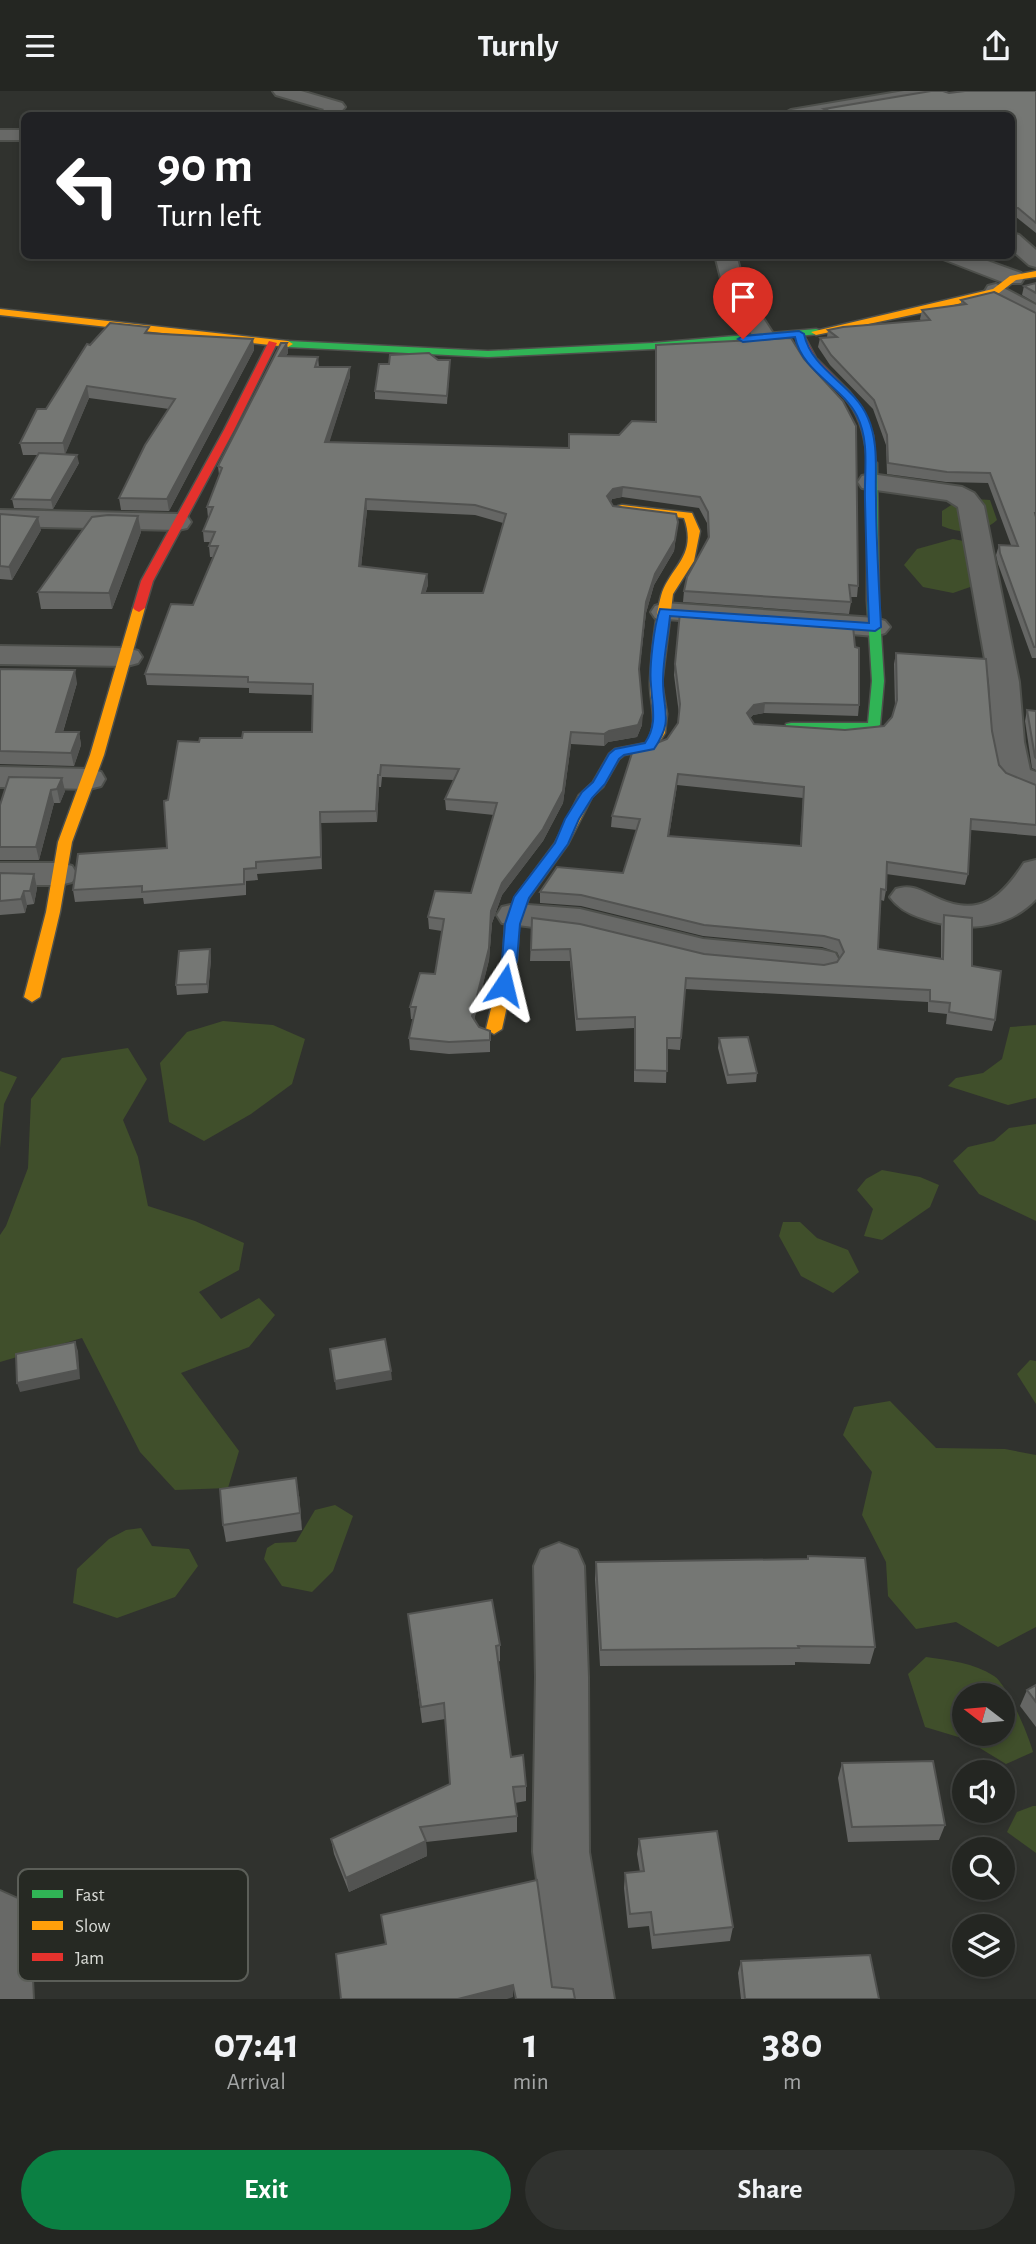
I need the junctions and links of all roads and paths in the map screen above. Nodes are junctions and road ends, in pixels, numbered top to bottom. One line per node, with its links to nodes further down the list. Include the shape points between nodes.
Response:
1 (282, 91): 3 (street, via 336,107)
2 (936, 91): 4 (street)
3 (331, 112)
4 (809, 112)
5 (0, 135): 6 (street)
6 (21, 135)
7 (1015, 242): 10 (street)
8 (726, 259): 16 (street, via 736,294)
9 (957, 259): 12 (street)
10 (1036, 261)
11 (1036, 274): 12 (street)
12 (1004, 285): 14 (street); 15 (street, via 932,308)
13 (0, 312): 17 (street)
14 (1036, 314)
15 (799, 334): 16 (street); 18 (street, via 802,347 851,398 863,418 872,452)
16 (765, 338): 17 (street, via 488,354)
17 (272, 343): 21 (street)
18 (870, 482): 23 (street); 29 (street, via 953,493 971,506 1004,682 1015,775)
19 (622, 507): 22 (street, via 690,518 694,531 688,561 667,594)
20 (0, 518): 21 (street)
21 (178, 522): 25 (street, via 147,581)
22 (665, 612): 23 (street); 34 (street, via 656,683 659,733 650,746 614,757 522,897)
23 (875, 627): 26 (street, via 878,681 874,725 842,730)
24 (0, 655): 25 (street)
25 (127, 657): 28 (street)
26 (777, 726)
27 (0, 777): 28 (street)
28 (89, 779): 32 (street, via 65,842)
29 (1036, 784)
30 (1036, 871): 33 (street, via 1030,888 1005,909 981,917 953,915 921,906)
31 (0, 873): 32 (street)
32 (60, 874): 36 (street)
33 (908, 897)
34 (515, 915): 35 (street, via 580,921 703,951); 37 (street)
35 (821, 962)
36 (32, 997)
37 (494, 1029)
38 (559, 1566): 41 (street, via 561,1852)
39 (0, 1920): 40 (street)
40 (3, 1999)
41 (584, 1999)

